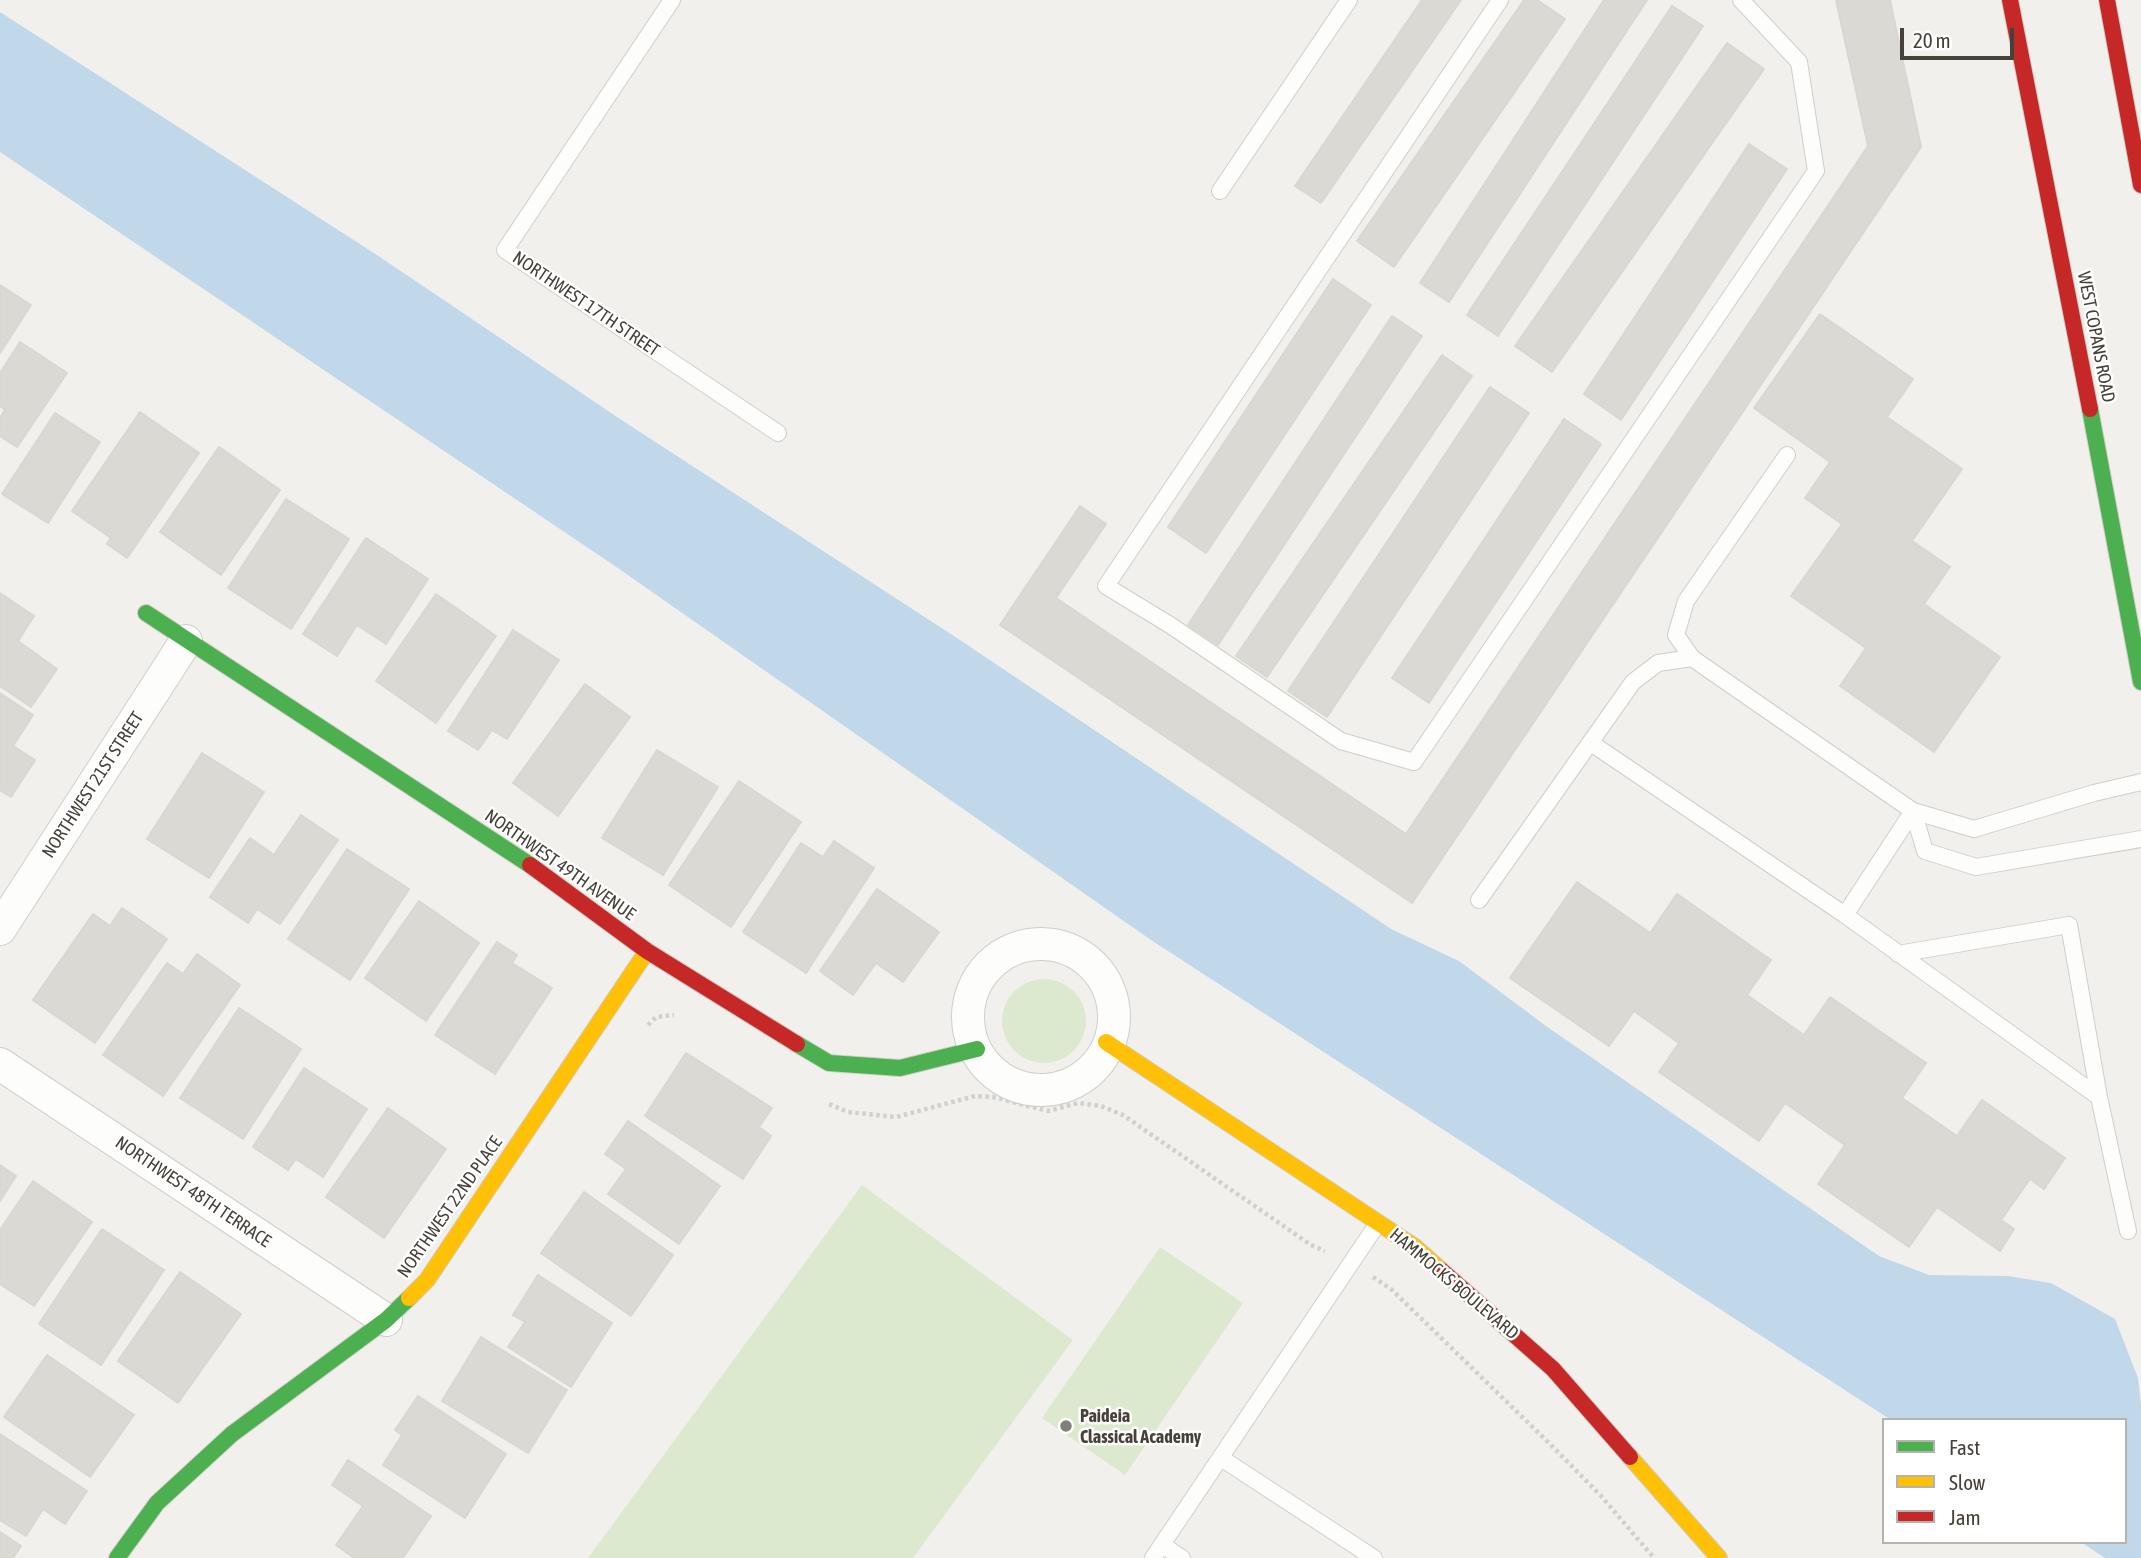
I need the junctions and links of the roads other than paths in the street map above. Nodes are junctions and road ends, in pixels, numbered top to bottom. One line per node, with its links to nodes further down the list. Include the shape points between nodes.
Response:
1 (672, 0): 9 (lane, NORTHWEST 17TH STREET, via 505,250)
2 (1349, 0): 8 (lane)
3 (1500, 0): 4 (lane, via 1106,586 1341,741 1414,762 1816,170 1800,62)
4 (1741, 0)
5 (2010, 0): 14 (street, WEST COPANS ROAD)
6 (2106, 0): 7 (street)
7 (2141, 185)
8 (1220, 191)
9 (778, 433)
10 (1787, 455): 13 (lane, via 1686,601 1676,635)
11 (146, 613): 12 (street, NORTHWEST 49TH AVENUE)
12 (186, 641): 21 (street, NORTHWEST 21ST STREET); 22 (street, NORTHWEST 49TH AVENUE, via 514,854)
13 (1692, 658): 15 (lane, via 1658,663 1633,682); 17 (lane)
14 (2141, 682)
15 (1591, 743): 19 (lane); 20 (lane)
16 (2141, 782): 17 (lane, via 1974,829)
17 (1913, 811): 18 (lane, via 1925,851 1976,867); 20 (lane)
18 (2141, 839)
19 (1479, 900)
20 (1845, 915): 23 (lane)
21 (0, 929)
22 (648, 951): 25 (street, NORTHWEST 49TH AVENUE, via 829,1063 900,1068); 30 (street, NORTHWEST 22ND PLACE, via 426,1280)
23 (1898, 954): 27 (lane); 27 (lane, via 2069,925)
24 (1107, 1042): 25 (street, via 1100,1061 1081,1078 1061,1088 1037,1091 1015,1087 995,1075 979,1059); 25 (street, via 1114,1018 1110,992 1098,971 1079,954 1055,944 1030,944 1006,952 986,967 972,988 967,1013); 28 (street, HAMMOCKS BOULEVARD)
25 (977, 1049)
26 (0, 1064): 30 (street, NORTHWEST 48TH TERRACE)
27 (2099, 1097): 29 (lane)
28 (1379, 1222): 31 (lane); 36 (street, HAMMOCKS BOULEVARD, via 1415,1247 1553,1369)
29 (2128, 1231)
30 (386, 1320): 33 (street, NORTHWEST 22ND PLACE, via 232,1434 157,1503)
31 (1221, 1458): 32 (lane); 35 (lane)
32 (1158, 1551): 34 (lane)
33 (117, 1558)
34 (1182, 1558)
35 (1374, 1558)
36 (1719, 1558)

